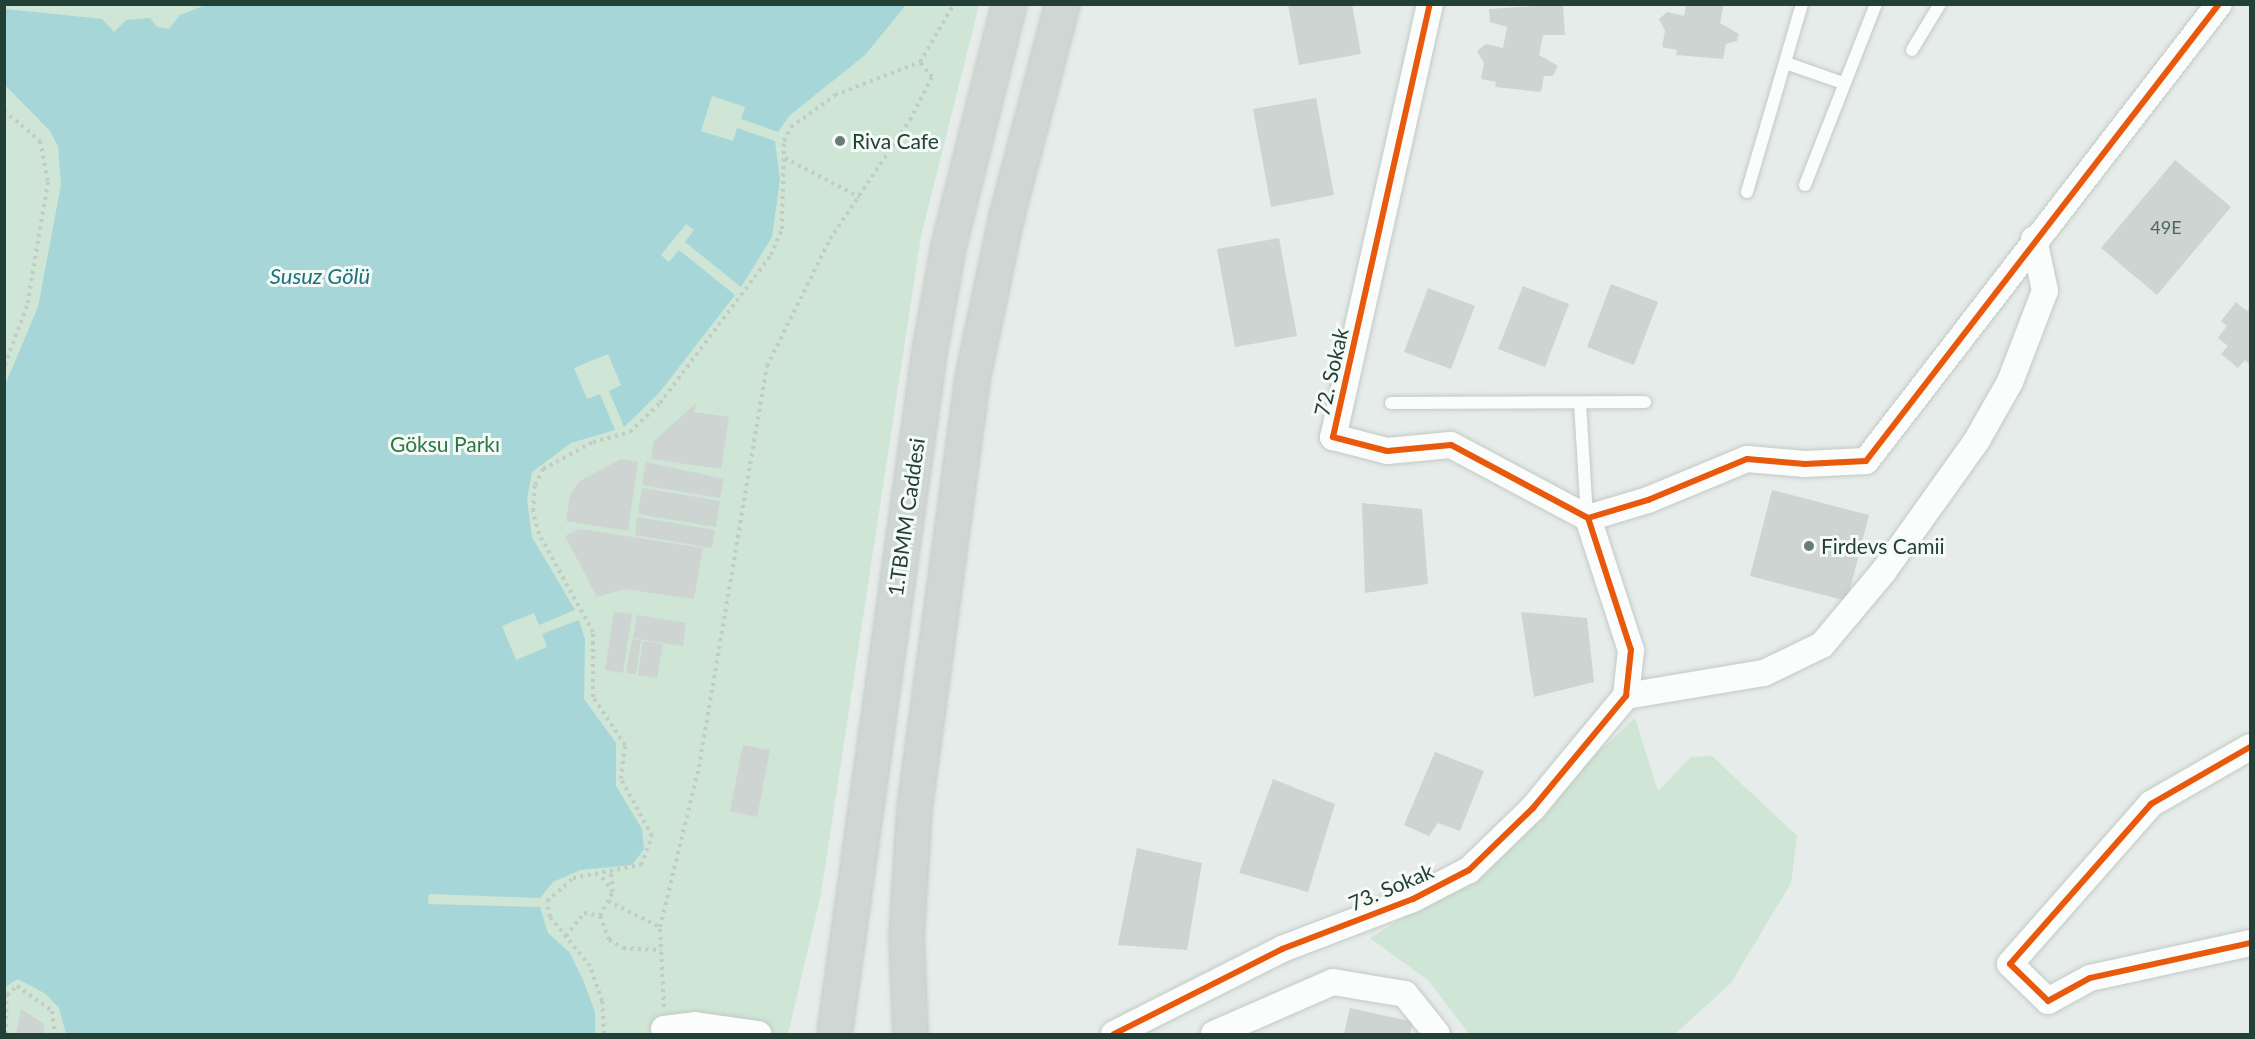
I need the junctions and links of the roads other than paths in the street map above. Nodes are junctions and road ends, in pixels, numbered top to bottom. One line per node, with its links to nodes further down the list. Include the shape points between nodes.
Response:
1 (1009, 4): 23 (main road, 1.TBMM Caddesi, via 948,246 929,352)
2 (1062, 4): 24 (main road, via 1006,217 972,378 914,808 906,936)
3 (1430, 4): 17 (street, 72. Sokak, via 1333,437 1387,451 1451,445)
4 (1802, 4): 9 (lane)
5 (1876, 4): 10 (lane)
6 (1940, 4): 8 (lane)
7 (2219, 4): 13 (street)
8 (1912, 50)
9 (1786, 63): 10 (lane); 12 (lane)
10 (1843, 83): 11 (lane)
11 (1805, 185)
12 (1747, 192)
13 (2034, 239): 17 (street, via 1866,461 1806,464 1747,459); 18 (street, via 2045,291 2010,382 1977,440 1883,572 1822,645 1764,673)
14 (1645, 402): 16 (lane)
15 (1391, 403): 16 (lane)
16 (1580, 403): 17 (lane)
17 (1588, 518): 18 (street, via 1631,650)
18 (1626, 696): 25 (street, 73. Sokak, via 1533,808 1469,870 1413,899 1282,949)
19 (2250, 747): 20 (street, via 2151,804 2010,964 2048,1001 2090,978)
20 (2250, 943)
21 (665, 1033): 22 (street, via 695,1025)
22 (758, 1035)
23 (834, 1035)
24 (910, 1035)
25 (1114, 1035)
26 (1214, 1035): 27 (street, via 1333,982 1405,993)
27 (1437, 1035)

